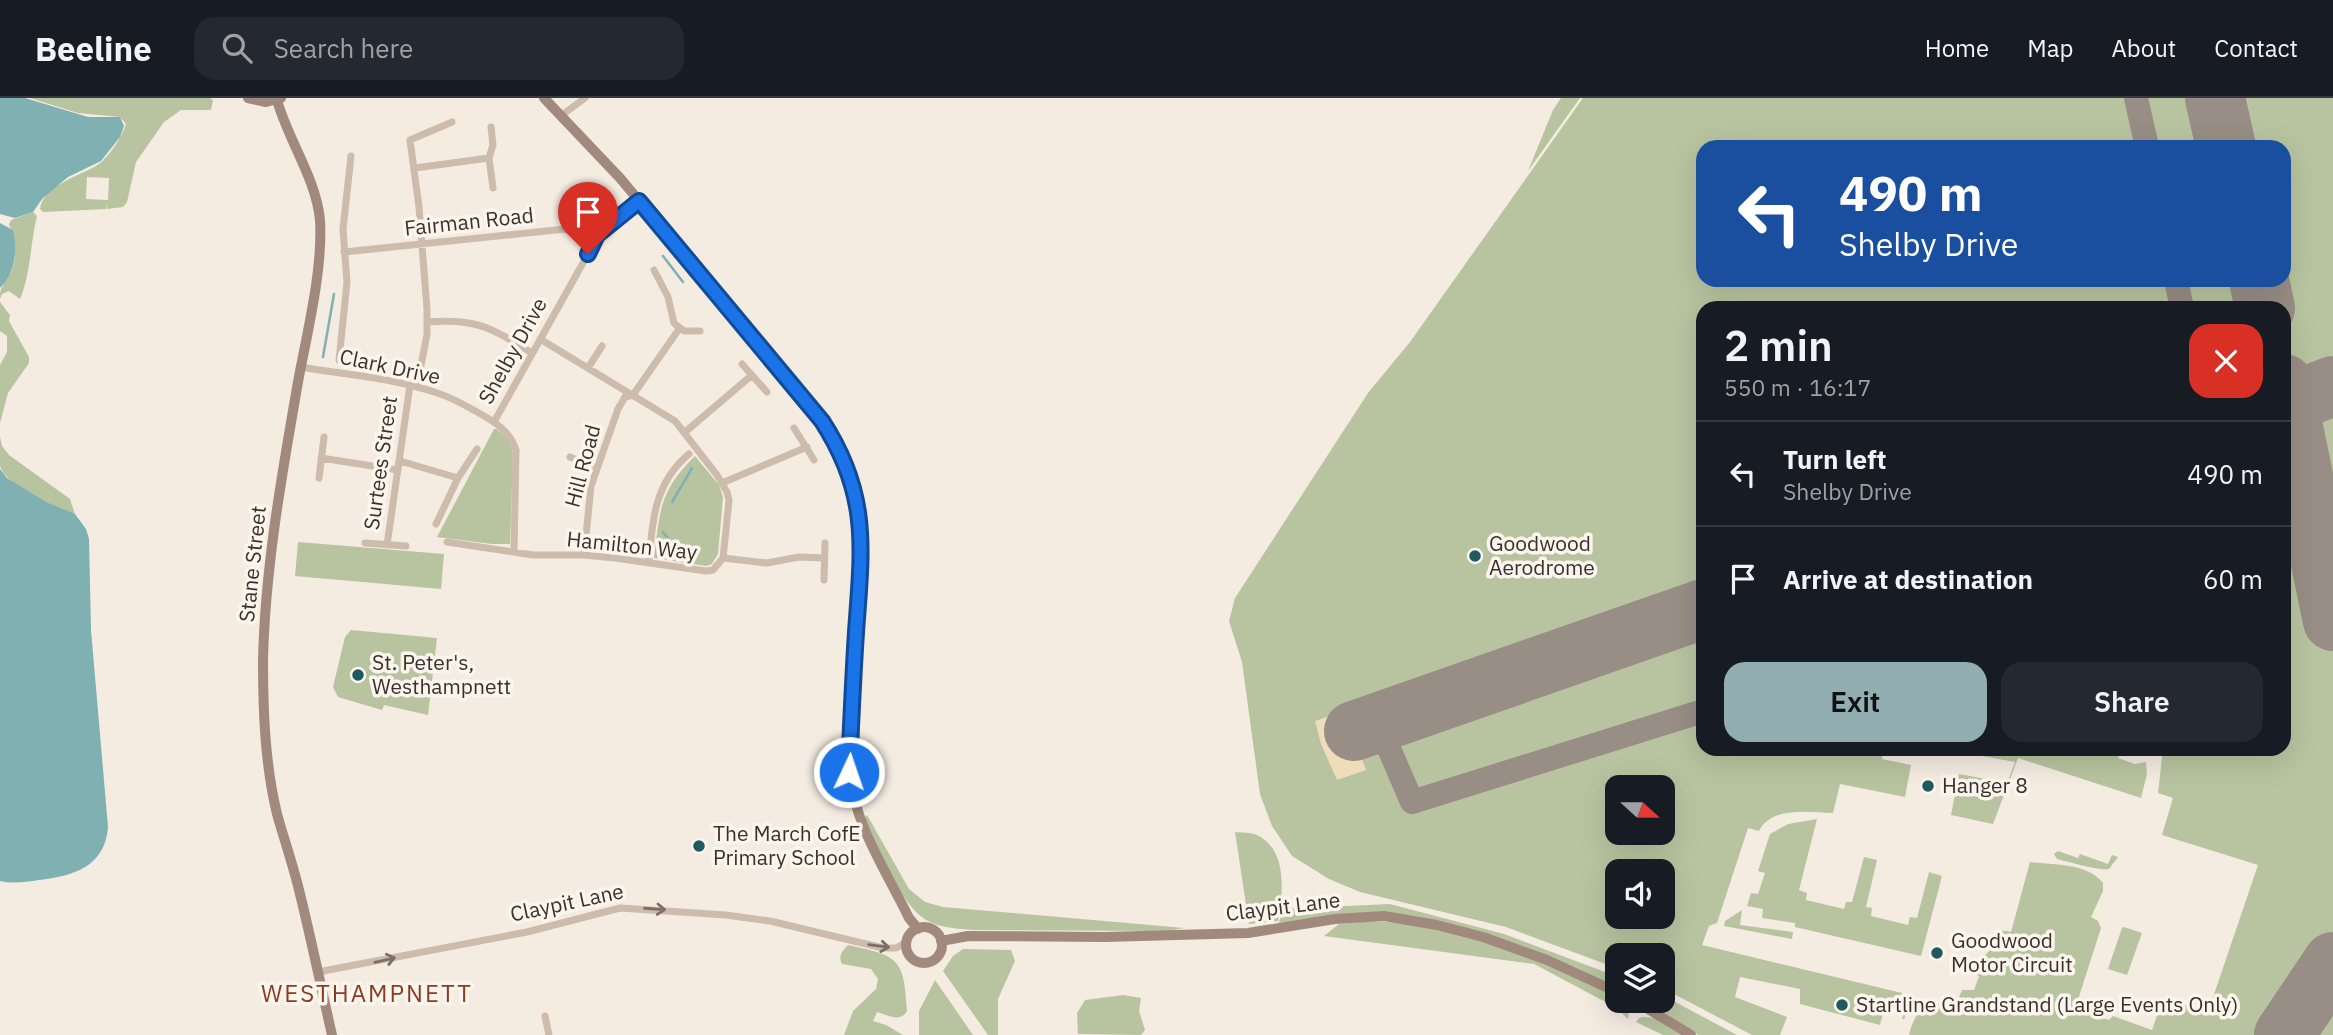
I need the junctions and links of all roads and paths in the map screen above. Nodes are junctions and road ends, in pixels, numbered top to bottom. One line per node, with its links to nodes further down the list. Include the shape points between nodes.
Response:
1 (248, 98): 4 (street)
2 (544, 98): 5 (street)
3 (585, 98): 5 (street)
4 (279, 99): 25 (street, Stane Street, via 282,119 320,216)
5 (562, 116): 12 (street)
6 (452, 122): 10 (street, Surtees Street, via 410,140)
7 (491, 127): 9 (street)
8 (351, 156): 15 (street)
9 (489, 158): 10 (street); 11 (street)
10 (415, 168): 14 (street, Surtees Street)
11 (493, 188)
12 (639, 201): 13 (street, Shelby Drive); 59 (street, via 822,421 841,453 858,505 862,544 849,772 852,794 867,834)
13 (597, 235): 14 (street, Fairman Road, via 565,229); 20 (street, Shelby Drive)
14 (421, 245): 15 (street, Fairman Road); 17 (street, Surtees Street)
15 (344, 252): 23 (street, via 347,282)
16 (654, 270): 18 (street)
17 (427, 322): 22 (street, via 474,323); 28 (street, Surtees Street)
18 (679, 329): 19 (street); 30 (street, Hill Road)
19 (700, 331)
20 (540, 339): 22 (street, Shelby Drive); 26 (street)
21 (602, 346): 26 (street)
22 (532, 353): 31 (street, Shelby Drive)
23 (340, 360)
24 (743, 364): 27 (street)
25 (301, 367): 28 (street, Clark Drive); 62 (street, Stane Street, via 270,566 263,690 276,806)
26 (588, 368): 30 (street)
27 (752, 375): 29 (street); 33 (street)
28 (413, 386): 31 (street, Clark Drive, via 442,394); 41 (street, Surtees Street)
29 (767, 392)
30 (633, 395): 33 (street, via 674,421); 42 (street, Hill Road, via 625,397 618,409)
31 (494, 422): 53 (street, Clark Drive, via 513,440 516,450)
32 (794, 428): 35 (street)
33 (684, 433): 46 (street)
34 (324, 437): 39 (street)
35 (807, 447): 40 (street); 46 (street)
36 (477, 449): 45 (street)
37 (689, 454): 57 (street, via 676,465 657,498)
38 (570, 457): 42 (street)
39 (321, 458): 43 (street); 44 (street)
40 (814, 460)
41 (400, 461): 43 (street, Surtees Street); 45 (street)
42 (597, 468): 54 (street, Hill Road)
43 (398, 470): 51 (street, Surtees Street)
44 (318, 478)
45 (458, 478): 47 (street)
46 (723, 483): 55 (street, Hamilton Way, via 729,500)
47 (436, 524)
48 (365, 542): 51 (street)
49 (447, 542): 53 (street, Hamilton Way)
50 (825, 543): 56 (street)
51 (387, 545): 52 (street)
52 (407, 547)
53 (514, 552): 54 (street, Hamilton Way)
54 (583, 555): 57 (street, Hamilton Way)
55 (723, 558): 56 (street, via 764,563); 57 (street, Hamilton Way, via 706,571)
56 (824, 558): 58 (street)
57 (649, 562)
58 (824, 580)
59 (918, 929): 60 (street, via 933,930); 61 (street)
60 (942, 941): 61 (street, via 936,958 923,963 911,957); 63 (street, Claypit Lane, via 968,936 1248,933 1384,916 1483,937)
61 (907, 942): 62 (street, Claypit Lane, one-way to 61, via 527,932 620,908 770,921 883,948)
62 (318, 972): 66 (street, Stane Street)
63 (1605, 987)
64 (1654, 1013): 68 (street)
65 (545, 1016): 67 (street)
66 (332, 1035)
67 (549, 1035)
68 (1691, 1035)

